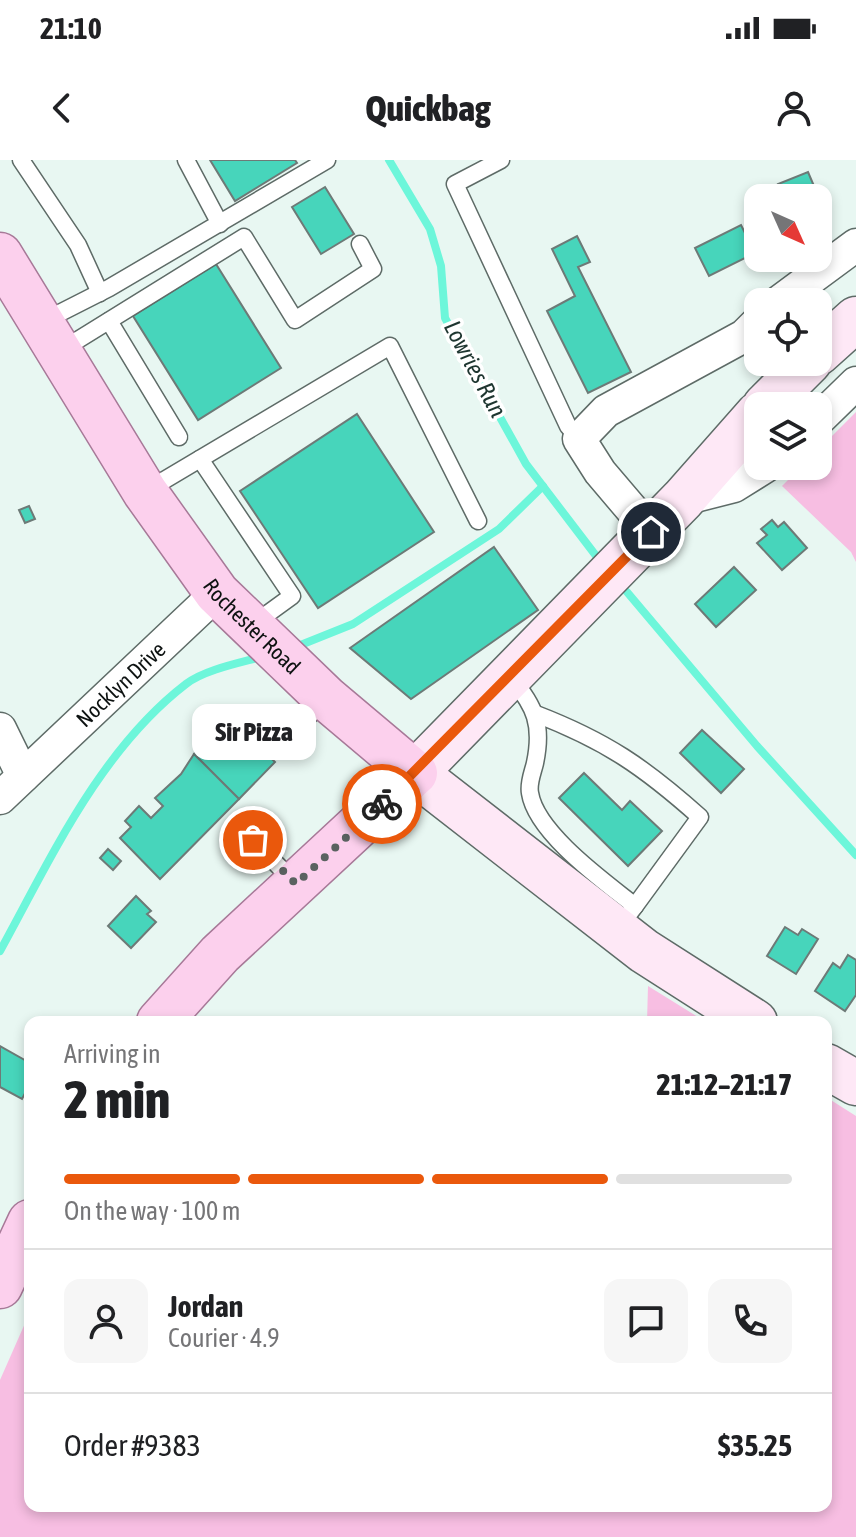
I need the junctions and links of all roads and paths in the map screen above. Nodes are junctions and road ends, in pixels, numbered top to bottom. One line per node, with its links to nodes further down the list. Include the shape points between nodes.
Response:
1 (21, 160): 10 (lane, via 78,245)
2 (186, 160): 5 (lane)
3 (327, 160): 5 (lane)
4 (501, 160): 22 (lane, via 455,184 568,426)
5 (220, 224): 10 (lane)
6 (360, 244): 12 (lane, via 373,269 295,320 244,237)
7 (856, 245): 9 (street)
8 (0, 255): 14 (main road, Rochester Road)
9 (798, 288)
10 (100, 293): 14 (lane)
11 (856, 319): 15 (street)
12 (109, 321): 14 (lane); 21 (lane)
13 (744, 336): 22 (street, via 606,411)
14 (49, 337): 25 (main road, Rochester Road)
15 (832, 340)
16 (795, 376): 18 (street)
17 (856, 383): 19 (street)
18 (779, 392)
19 (832, 406)
20 (744, 430): 26 (street)
21 (179, 437)
22 (579, 439): 28 (street)
23 (200, 459): 25 (lane); 27 (lane, via 390,346); 30 (lane, via 292,596)
24 (744, 480): 26 (street)
25 (145, 492): 29 (main road, Rochester Road)
26 (683, 499): 28 (street)
27 (478, 521)
28 (651, 532): 31 (street)
29 (217, 593): 30 (main road, Rochester Road); 37 (street, Nocklyn Drive)
30 (270, 645): 32 (main road, Rochester Road)
31 (510, 677): 33 (lane); 36 (street)
32 (326, 698): 35 (lane); 36 (main road, Rochester Road)
33 (536, 714): 41 (lane, via 538,747 529,786 535,810); 41 (lane, via 629,758 700,817)
34 (0, 729): 37 (street)
35 (292, 734)
36 (415, 773): 40 (main road); 41 (street, Rochester Road)
37 (23, 776): 38 (street, Nocklyn Drive)
38 (0, 798)
39 (253, 840): 40 (lane)
40 (296, 884): 42 (main road, via 220,954)
41 (626, 918): 43 (street, Rochester Road, via 719,1002)
42 (164, 1016)
43 (744, 1016)
44 (832, 1069): 45 (street)
45 (856, 1083)
46 (24, 1235): 47 (main road)
47 (0, 1286)

